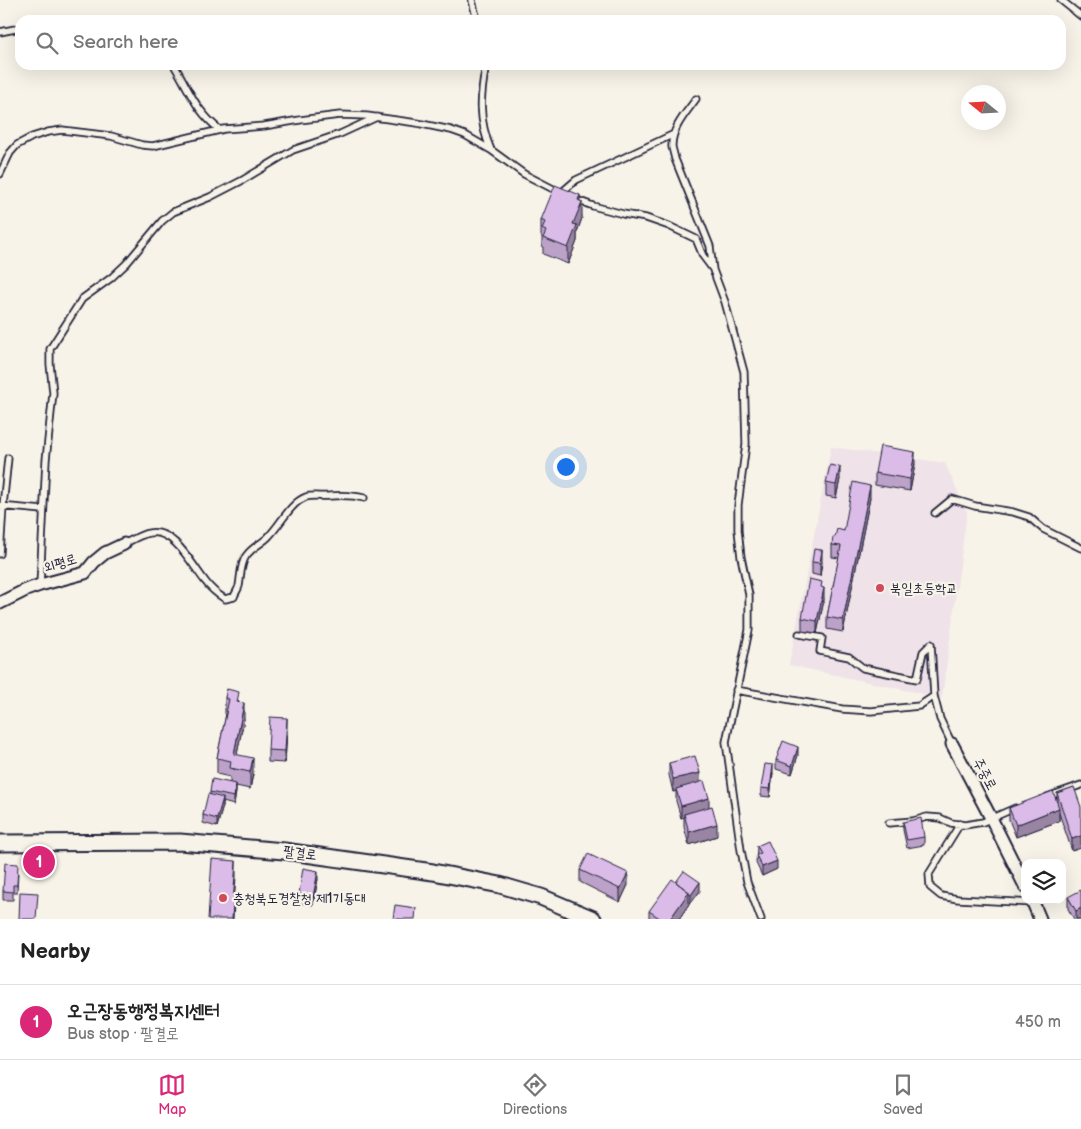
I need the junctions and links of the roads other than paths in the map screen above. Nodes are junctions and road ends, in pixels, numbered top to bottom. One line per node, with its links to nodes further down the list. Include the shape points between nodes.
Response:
1 (472, 0): 3 (lane)
2 (1061, 0): 4 (lane)
3 (476, 15)
4 (1081, 16)
5 (15, 29): 6 (lane)
6 (0, 32)
7 (177, 70): 11 (lane, via 200,111)
8 (485, 70): 13 (lane, via 481,90 482,112 485,136)
9 (696, 99): 12 (lane)
10 (377, 117): 11 (lane, via 340,116); 13 (lane, via 451,130); 20 (lane, via 294,150 210,197 173,212 126,264 82,299 50,349 53,394)
11 (220, 130): 14 (lane, via 153,146 110,136 62,130 48,132 16,145)
12 (674, 134): 15 (lane, via 576,180); 16 (lane, via 675,159 710,246)
13 (491, 150): 15 (lane, via 524,174)
14 (0, 174)
15 (566, 195): 16 (lane, via 593,206 646,218 696,239)
16 (714, 270): 28 (lane, via 744,372 746,444 738,530 749,595 749,630)
17 (8, 458): 19 (lane)
18 (364, 498): 22 (lane, via 354,495 307,496 298,502 272,534 246,556 234,596 225,598 206,583 188,557 166,536 149,533)
19 (1, 506): 20 (lane); 24 (lane)
20 (43, 510): 25 (lane)
21 (935, 513): 23 (lane, via 952,499 1014,512)
22 (124, 544): 25 (street, 외평로, via 105,553 85,573)
23 (1081, 548)
24 (0, 554)
25 (40, 584): 26 (street, 외평로)
26 (0, 604)
27 (799, 634): 29 (lane, via 822,638 820,651 849,657 863,668 917,680 923,652 930,644)
28 (736, 690): 29 (lane, via 871,711 919,706); 42 (lane, via 726,742 740,850 747,882)
29 (934, 696): 30 (lane)
30 (952, 744): 34 (street, 주중로)
31 (1081, 785): 32 (lane)
32 (1043, 799)
33 (1019, 807): 34 (lane)
34 (991, 818): 36 (lane); 38 (street, 주중로)
35 (890, 823): 36 (lane, via 927,817)
36 (960, 824): 39 (lane, via 929,874 930,887 941,896 958,899)
37 (0, 844): 41 (street, 팔결로, via 180,842 284,851 500,885 541,897)
38 (1021, 878)
39 (1021, 902)
40 (1034, 904): 43 (street)
41 (593, 919)
42 (761, 919)
43 (1040, 919)

